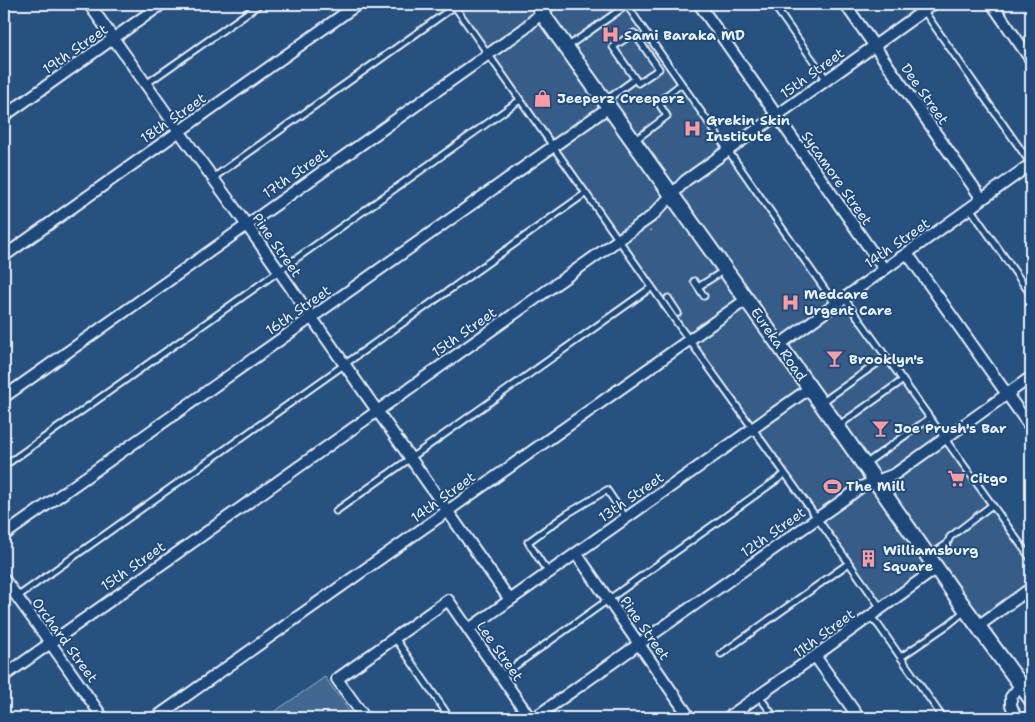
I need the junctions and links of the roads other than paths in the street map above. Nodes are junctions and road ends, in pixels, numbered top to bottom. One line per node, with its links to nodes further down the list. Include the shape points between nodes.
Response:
1 (89, 4): 14 (street, Pine Street)
2 (162, 4): 14 (street, 19th Street)
3 (260, 4): 23 (lane)
4 (358, 4): 29 (street, 18th Street)
5 (626, 4): 15 (lane); 17 (lane)
6 (699, 4): 28 (street, Sycamore Street)
7 (773, 4): 22 (lane)
8 (845, 4): 16 (street, Dee Street)
9 (933, 4): 13 (street, 15th Street)
10 (992, 4): 20 (street)
11 (454, 5): 19 (lane); 34 (lane)
12 (544, 6): 17 (main road, Eureka Road, via 546,19); 19 (street, 17th Street, via 524,28)
13 (922, 7): 16 (street, 15th Street); 33 (lane)
14 (114, 38): 23 (street, Pine Street); 27 (street, 19th Street)
15 (654, 44): 18 (lane); 24 (lane)
16 (874, 46): 22 (street, 15th Street); 37 (street, Dee Street)
17 (566, 47): 26 (main road, Eureka Road)
18 (646, 49): 21 (lane, via 659,68 638,83); 21 (lane, via 634,33 614,47)
19 (488, 54): 25 (lane); 39 (street, 17th Street)
20 (1031, 60)
21 (635, 79): 26 (lane)
22 (826, 80): 28 (street, 15th Street)
23 (146, 84): 29 (street, Pine Street)
24 (681, 84): 30 (lane, via 658,102 667,116); 32 (lane)
25 (520, 100): 31 (lane); 45 (lane)
26 (607, 104): 30 (main road, Eureka Road); 31 (street, 16th Street)
27 (4, 116)
28 (776, 116): 32 (street, 15th Street); 44 (street, Sycamore Street)
29 (179, 131): 34 (street, Pine Street); 42 (street, 18th Street)
30 (634, 141): 36 (main road, Eureka Road)
31 (553, 146): 35 (lane); 56 (street, 16th Street)
32 (727, 151): 36 (street, 15th Street); 54 (lane)
33 (1031, 164): 37 (street, 14th Street)
34 (213, 178): 39 (street, Pine Street)
35 (586, 193): 40 (lane); 60 (lane)
36 (672, 194): 40 (street, 15th Street, via 656,212); 43 (main road, Eureka Road)
37 (982, 199): 38 (street, 14th Street)
38 (970, 208): 41 (street, 14th Street); 49 (lane)
39 (246, 224): 45 (street, Pine Street); 65 (street, 17th Street)
40 (619, 239): 47 (lane); 67 (street, 15th Street)
41 (907, 253): 44 (street, 14th Street); 64 (street)
42 (4, 256)
43 (725, 269): 48 (lane); 53 (main road, Eureka Road)
44 (884, 269): 52 (street, 14th Street)
45 (279, 272): 56 (street, Pine Street); 75 (lane)
46 (694, 280): 48 (lane)
47 (652, 287): 57 (lane); 73 (lane)
48 (698, 288): 50 (lane)
49 (1031, 295)
50 (704, 296)
51 (668, 298): 55 (lane)
52 (844, 298): 54 (street, 14th Street); 59 (lane)
53 (747, 299): 57 (street, 14th Street); 58 (main road, Eureka Road)
54 (835, 304): 58 (street, 14th Street)
55 (678, 313)
56 (311, 318): 60 (street, Pine Street); 83 (street, 16th Street)
57 (689, 339): 70 (lane); 80 (street, 14th Street)
58 (779, 345): 63 (main road, Eureka Road)
59 (886, 357): 62 (lane); 66 (lane)
60 (345, 365): 67 (street, Pine Street); 92 (lane)
61 (1031, 376): 64 (street, 12th Street)
62 (903, 380): 68 (lane); 69 (lane)
63 (810, 388): 66 (main road, Eureka Road); 70 (street, 13th Street)
64 (1007, 394): 71 (street); 72 (street, 12th Street)
65 (4, 397)
66 (821, 403): 69 (main road, Eureka Road)
67 (377, 410): 73 (street, Pine Street); 101 (street, 15th Street)
68 (930, 418): 72 (lane); 74 (lane)
69 (837, 426): 74 (main road, Eureka Road)
70 (752, 428): 76 (lane); 81 (street, 13th Street)
71 (1031, 428)
72 (945, 438): 77 (street, 12th Street, via 896,474); 78 (lane)
73 (410, 458): 79 (lane); 80 (street, Pine Street)
74 (864, 465): 77 (main road, Eureka Road)
75 (4, 466)
76 (786, 474): 82 (lane); 93 (lane)
77 (876, 481): 82 (street, 12th Street, via 861,487); 85 (main road, Eureka Road)
78 (992, 505): 85 (lane); 86 (lane)
79 (336, 511)
80 (448, 511): 94 (street, Pine Street); 112 (street, 14th Street)
81 (626, 518): 84 (street, 13th Street); 89 (lane, via 607,490 567,514 528,542)
82 (818, 518): 87 (lane); 102 (street, 12th Street)
83 (4, 535)
84 (576, 553): 89 (street, 13th Street); 93 (street, Pine Street)
85 (929, 556): 88 (main road, Eureka Road)
86 (1031, 559)
87 (849, 563): 95 (lane); 103 (lane)
88 (937, 568): 95 (street, 11th Street); 96 (main road, Eureka Road)
89 (549, 572): 94 (street, 13th Street)
90 (4, 579): 92 (street, Orchard Street)
91 (1031, 588): 98 (street)
92 (17, 597): 101 (street, Orchard Street)
93 (608, 599): 102 (street, Pine Street); 107 (lane)
94 (510, 600): 99 (street, 13th Street)
95 (881, 609): 97 (street, 11th Street)
96 (966, 610): 98 (main road, Eureka Road); 105 (lane)
97 (870, 616): 104 (street, 11th Street); 105 (lane)
98 (978, 626): 108 (main road, Eureka Road)
99 (469, 629): 100 (street, Lee Street, via 448,600); 107 (street, Lee Street)
100 (394, 637): 113 (street, via 338,679); 114 (lane)
101 (50, 642): 106 (street, 15th Street); 111 (street, Orchard Street)
102 (639, 644): 116 (street, 12th Street); 117 (street, Pine Street)
103 (721, 654)
104 (815, 656): 109 (street, 11th Street); 120 (street)
105 (901, 657): 121 (lane)
106 (4, 676)
107 (501, 676): 115 (street, Lee Street)
108 (1026, 684): 110 (main road, Eureka Road); 122 (street, via 1011,697)
109 (759, 695): 118 (street, 11th Street); 119 (lane)
110 (1031, 699)
111 (103, 718)
112 (155, 718)
113 (365, 718)
114 (450, 718)
115 (530, 718)
116 (534, 718)
117 (690, 718)
118 (727, 718)
119 (775, 718)
120 (859, 718)
121 (942, 718)
122 (1016, 718)

